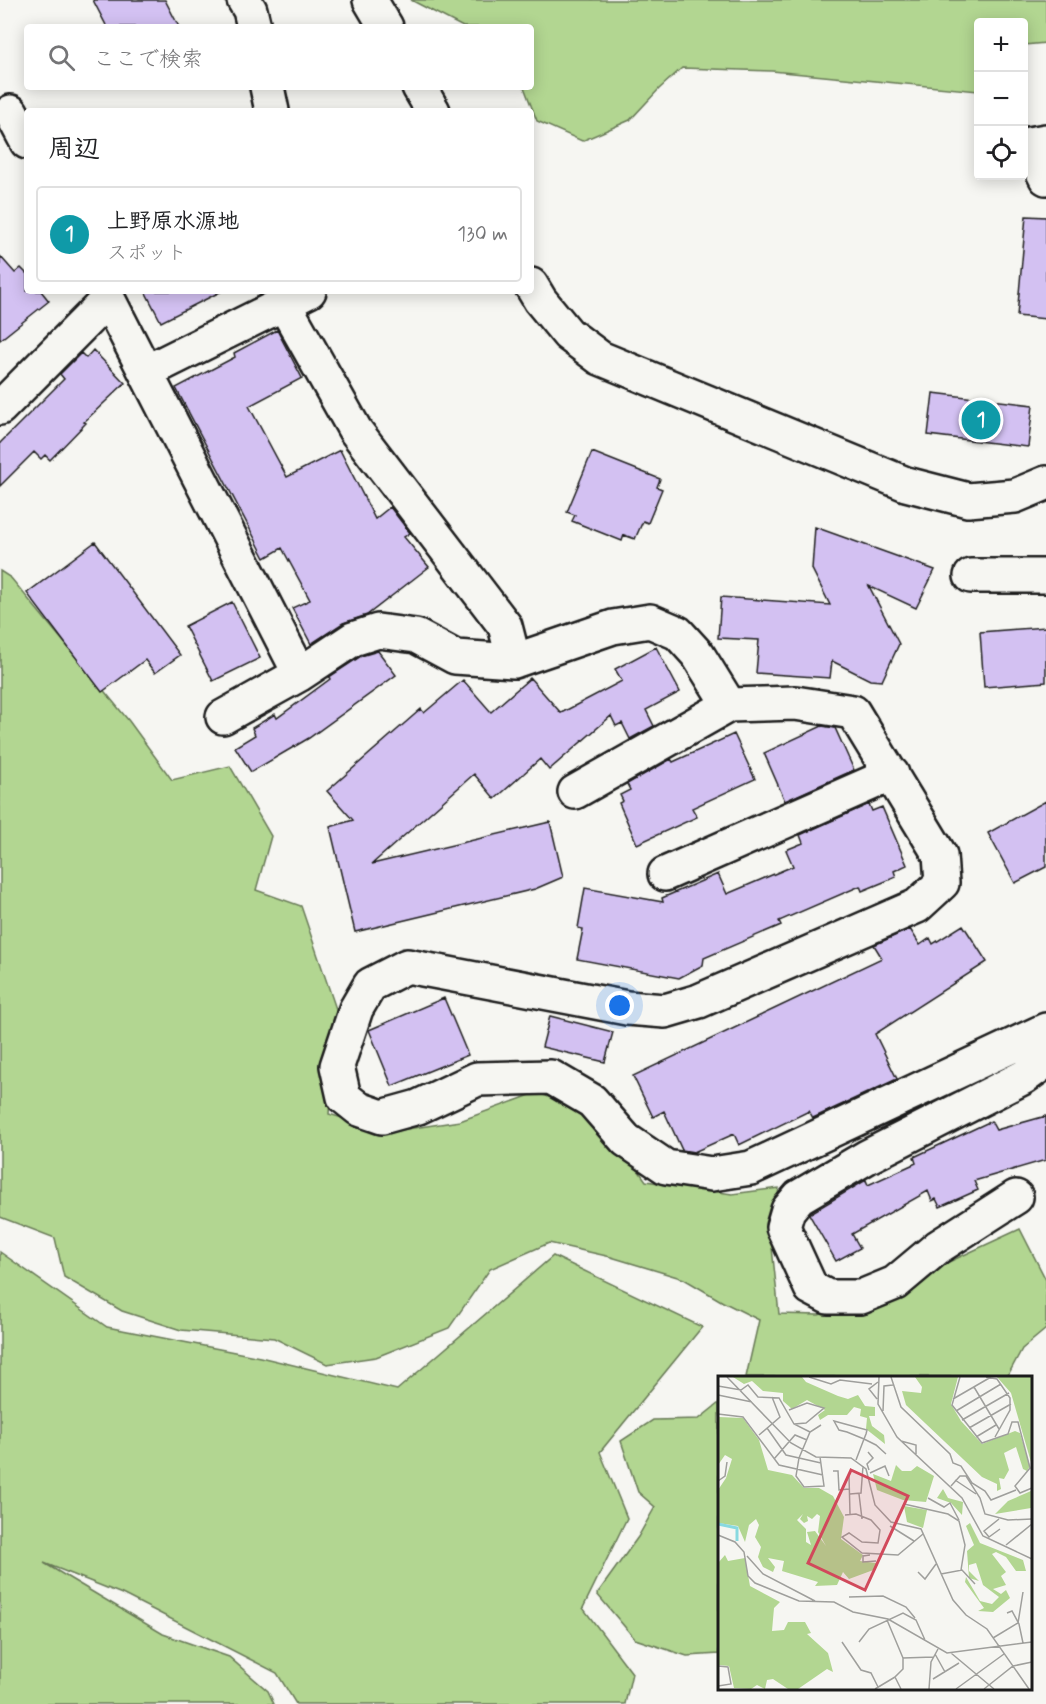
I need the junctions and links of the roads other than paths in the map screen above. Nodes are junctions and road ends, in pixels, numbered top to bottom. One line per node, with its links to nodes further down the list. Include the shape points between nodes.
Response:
1 (244, 0): 3 (street)
2 (370, 0): 4 (street)
3 (253, 24)
4 (384, 24)
5 (268, 90): 7 (street)
6 (421, 90): 8 (street)
7 (271, 108)
8 (431, 108)
9 (11, 112): 10 (street)
10 (24, 136)
11 (1037, 142): 12 (street)
12 (1046, 178)
13 (534, 290): 18 (street, via 568,334 600,358 906,484 968,500 1015,496)
14 (106, 295): 16 (street); 17 (street)
15 (296, 298): 16 (street); 21 (street, via 355,430 505,626)
16 (146, 372): 22 (street)
17 (0, 408)
18 (1046, 483)
19 (971, 576): 20 (street)
20 (1046, 576)
21 (514, 661): 22 (street, via 455,657 416,636 378,631 353,639); 23 (street, via 613,627 650,621 678,633 698,655)
22 (300, 674): 24 (street)
23 (729, 705): 25 (street, via 795,703 853,712); 26 (street)
24 (223, 717)
25 (892, 774): 27 (street); 28 (street, via 940,855 942,883 917,906 699,1001 665,1011 627,1008 407,966 370,985 356,1009 337,1066 344,1097 359,1109 382,1118 418,1107 477,1079 551,1077 592,1101 626,1140 666,1167 712,1174 751,1168)
26 (575, 792)
27 (665, 874)
28 (1046, 1030)
29 (1046, 1061): 30 (street, via 1024,1077 875,1152 799,1197 788,1210 783,1227 812,1288 828,1297 861,1297 895,1283 938,1247)
30 (1016, 1197)

